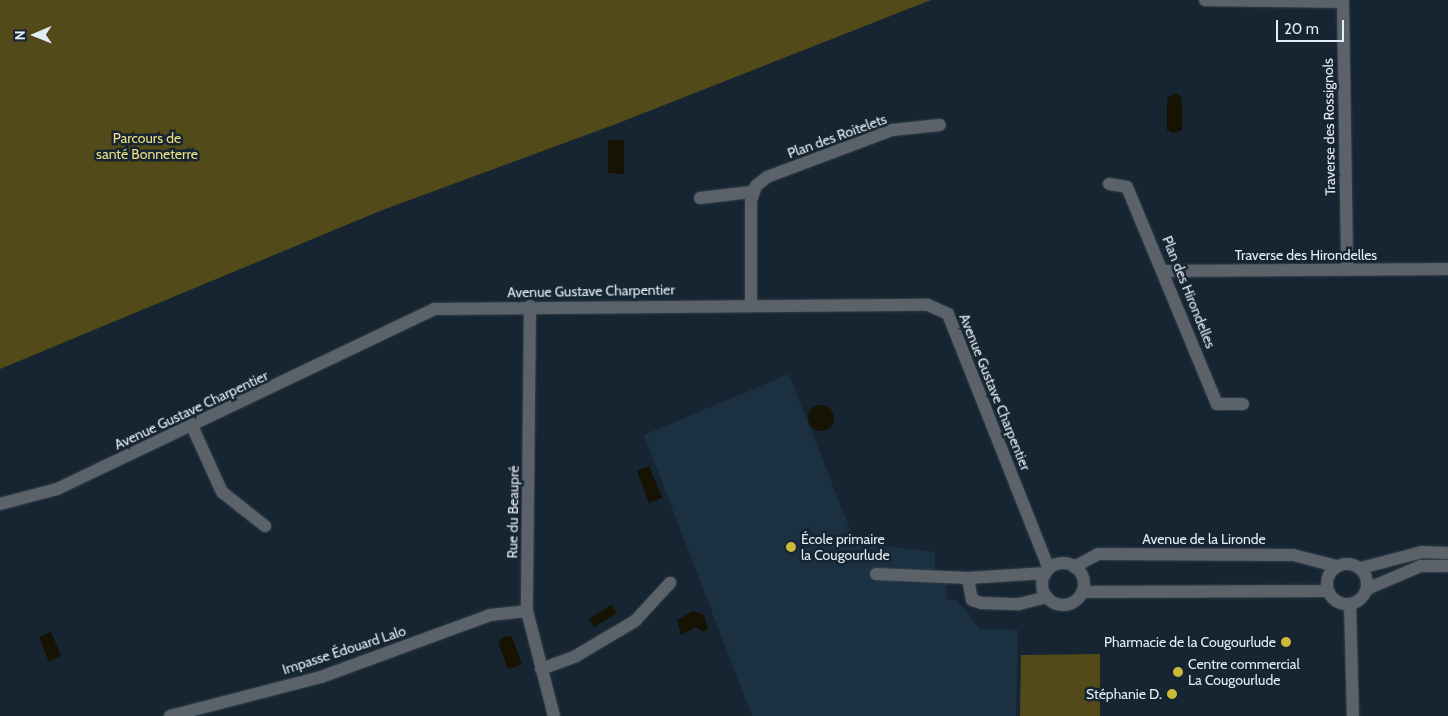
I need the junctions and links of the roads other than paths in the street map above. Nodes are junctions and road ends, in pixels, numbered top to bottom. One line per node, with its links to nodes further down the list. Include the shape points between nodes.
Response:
1 (1204, 0): 2 (street, Traverse des Rossignols)
2 (1344, 1): 8 (street, Traverse des Rossignols)
3 (940, 125): 5 (street, Plan des Roitelets, via 892,130 767,177)
4 (1109, 184): 9 (street, Plan des Hirondelles, via 1127,187)
5 (751, 192): 6 (street); 10 (street)
6 (700, 198)
7 (1448, 269): 8 (street, Traverse des Hirondelles)
8 (1346, 270): 9 (street, Traverse des Hirondelles)
9 (1165, 271): 12 (street, Plan des Hirondelles, via 1217,404)
10 (751, 305): 11 (street, Avenue Gustave Charpentier); 21 (street, Avenue Gustave Charpentier, via 942,308)
11 (530, 306): 13 (street, Avenue Gustave Charpentier, via 434,309); 30 (street, Rue du Beaupré)
12 (1243, 404)
13 (192, 426): 14 (street, Avenue Gustave Charpentier, via 49,493); 15 (street, via 222,492)
14 (0, 504)
15 (265, 526)
16 (1448, 553): 20 (street, Avenue de la Lironde, via 1422,552)
17 (1336, 566): 19 (street, Avenue de la Lironde, via 1293,555 1098,554); 20 (street, Avenue de la Lironde, via 1349,563); 27 (street, via 1326,580)
18 (1448, 566): 25 (street, via 1421,566)
19 (1074, 567): 21 (street, Avenue de la Lironde, via 1061,563); 26 (street, via 1083,578)
20 (1361, 568): 25 (street)
21 (1048, 571): 23 (street, Avenue de la Lironde); 28 (street, via 1042,586)
22 (876, 574): 23 (street, Avenue de la Lironde)
23 (968, 578): 28 (street, via 972,600 982,603 1019,604)
24 (670, 583): 31 (street, via 635,621 576,656)
25 (1367, 589): 29 (street)
26 (1082, 592): 27 (street); 28 (street, via 1066,605)
27 (1328, 592): 29 (street, via 1337,602)
28 (1047, 598)
29 (1350, 604): 34 (street)
30 (527, 611): 31 (street, Rue du Beaupré); 32 (street, Impasse Édouard Lalo, via 490,615 320,677)
31 (541, 669): 33 (street, Rue du Beaupré)
32 (170, 716)
33 (554, 716)
34 (1353, 716)

